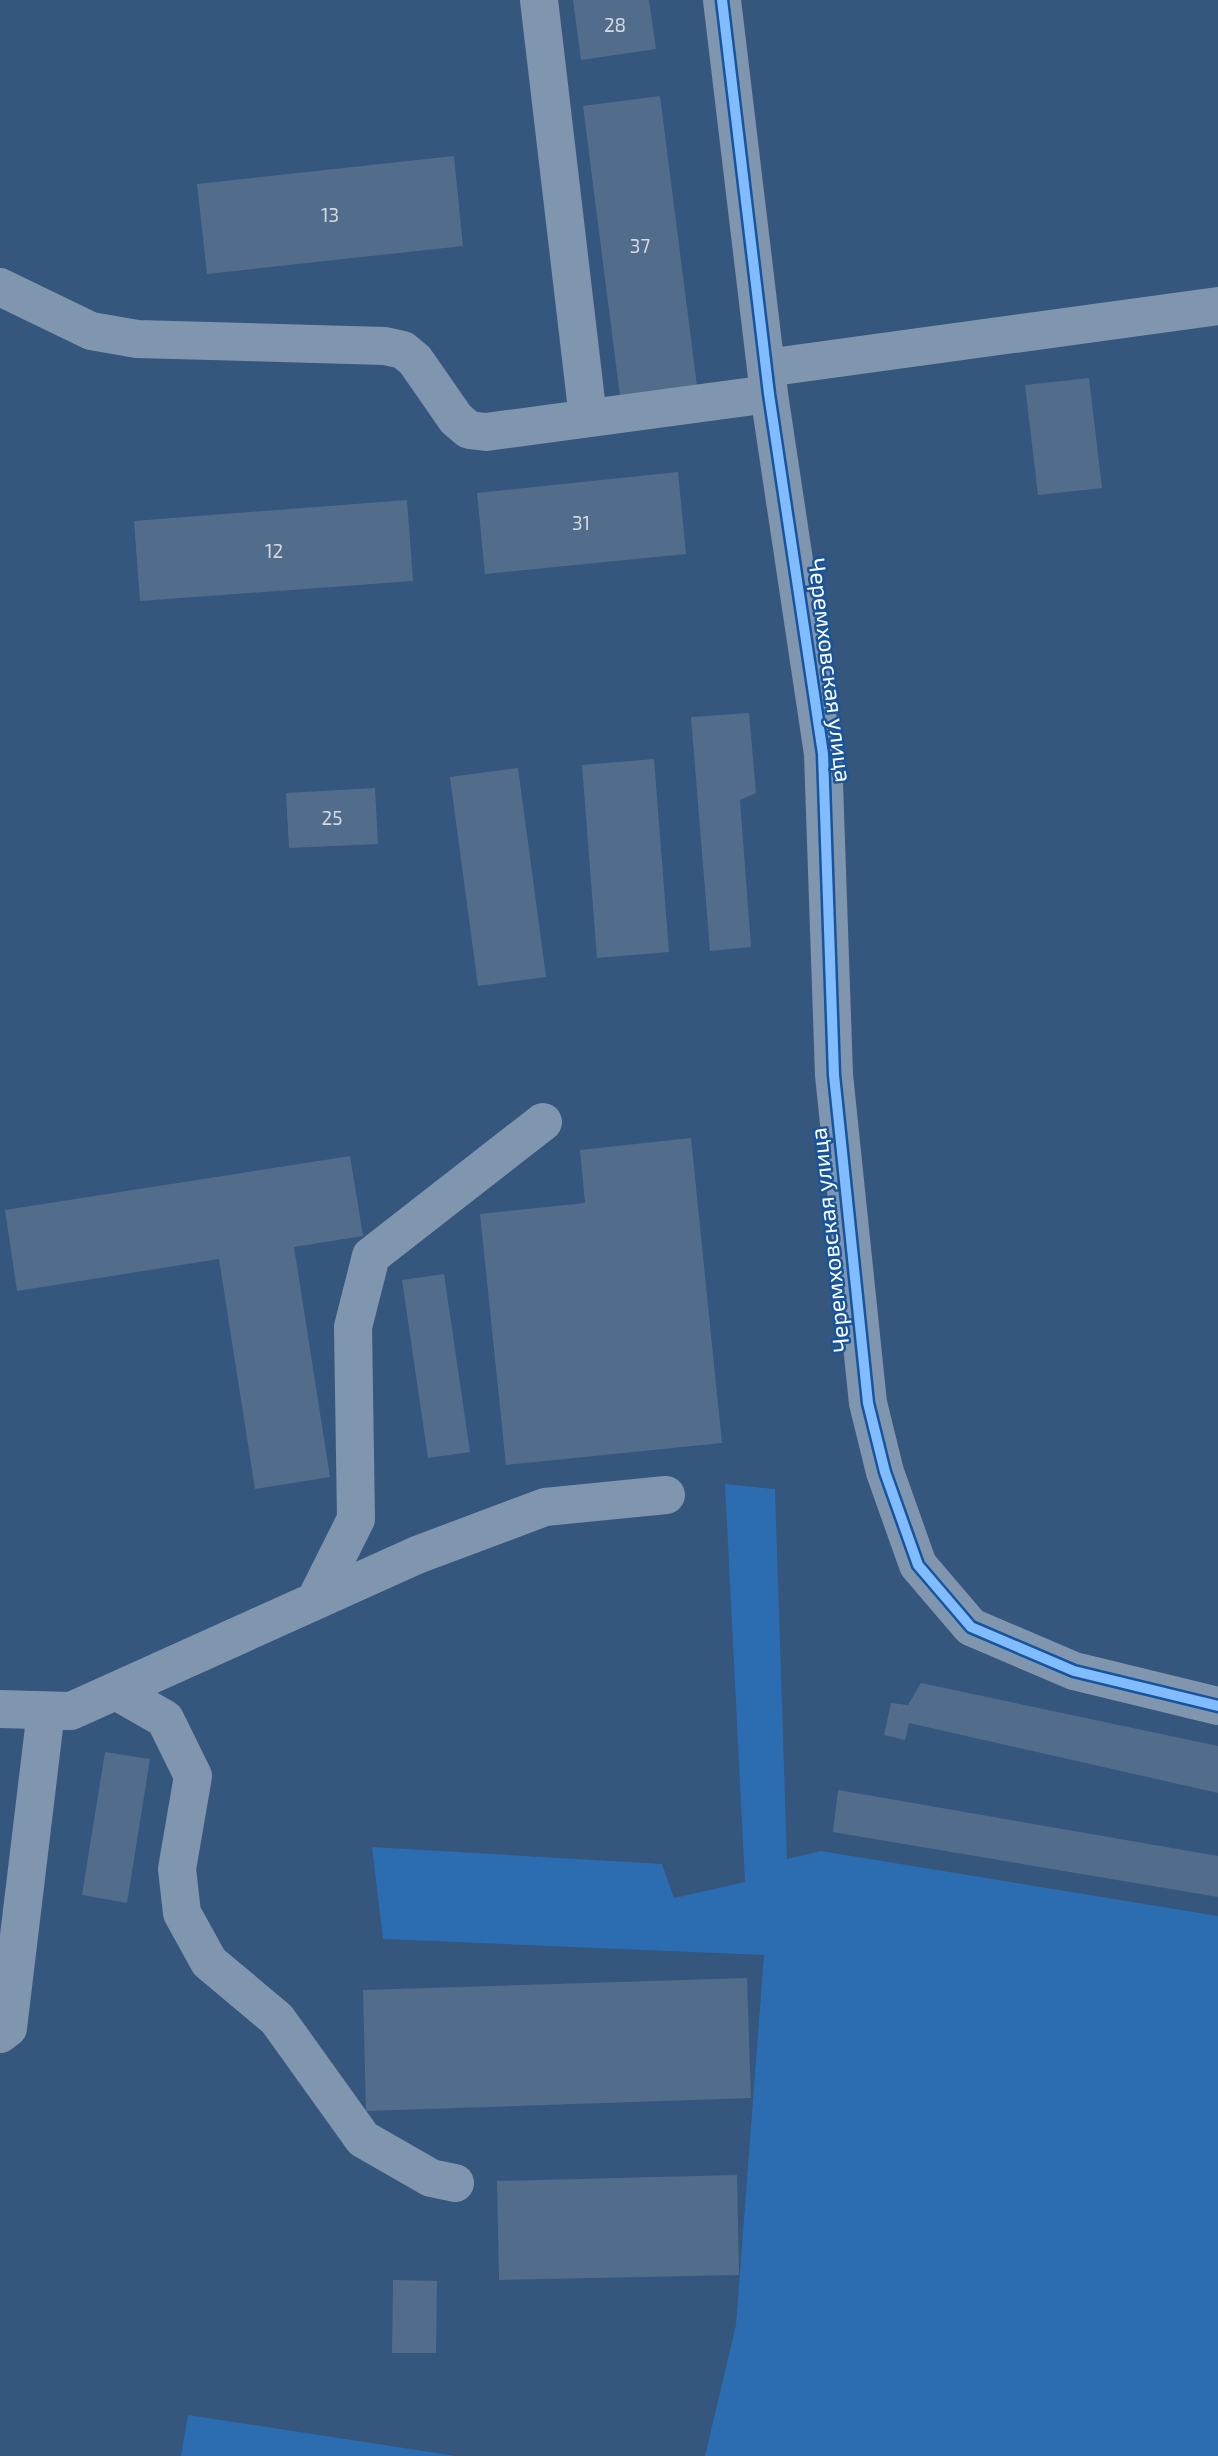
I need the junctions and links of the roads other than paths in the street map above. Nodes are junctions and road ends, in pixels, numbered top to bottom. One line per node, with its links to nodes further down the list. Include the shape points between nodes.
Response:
1 (539, 0): 6 (street)
2 (722, 0): 5 (street, Черемховская улица)
3 (0, 287): 6 (street, via 91,331 137,339 385,346 403,351 469,429 486,432)
4 (1218, 306): 5 (street)
5 (768, 381): 6 (street); 11 (street, Черемховская улица, via 824,754 834,1075 868,1403 885,1472 918,1565 971,1627 1074,1671)
6 (588, 418)
7 (543, 1122): 9 (street, via 371,1256 353,1327 356,1518)
8 (666, 1494): 9 (street, via 545,1507 417,1555)
9 (315, 1601): 10 (street)
10 (116, 1691): 13 (street, via 71,1712); 15 (street, via 165,1719 193,1776 177,1869 182,1913 209,1962 277,2018 363,2139 431,2178)
11 (1218, 1706)
12 (0, 1709): 13 (street)
13 (46, 1711): 14 (street, via 8,2028)
14 (0, 2034)
15 (455, 2183)

